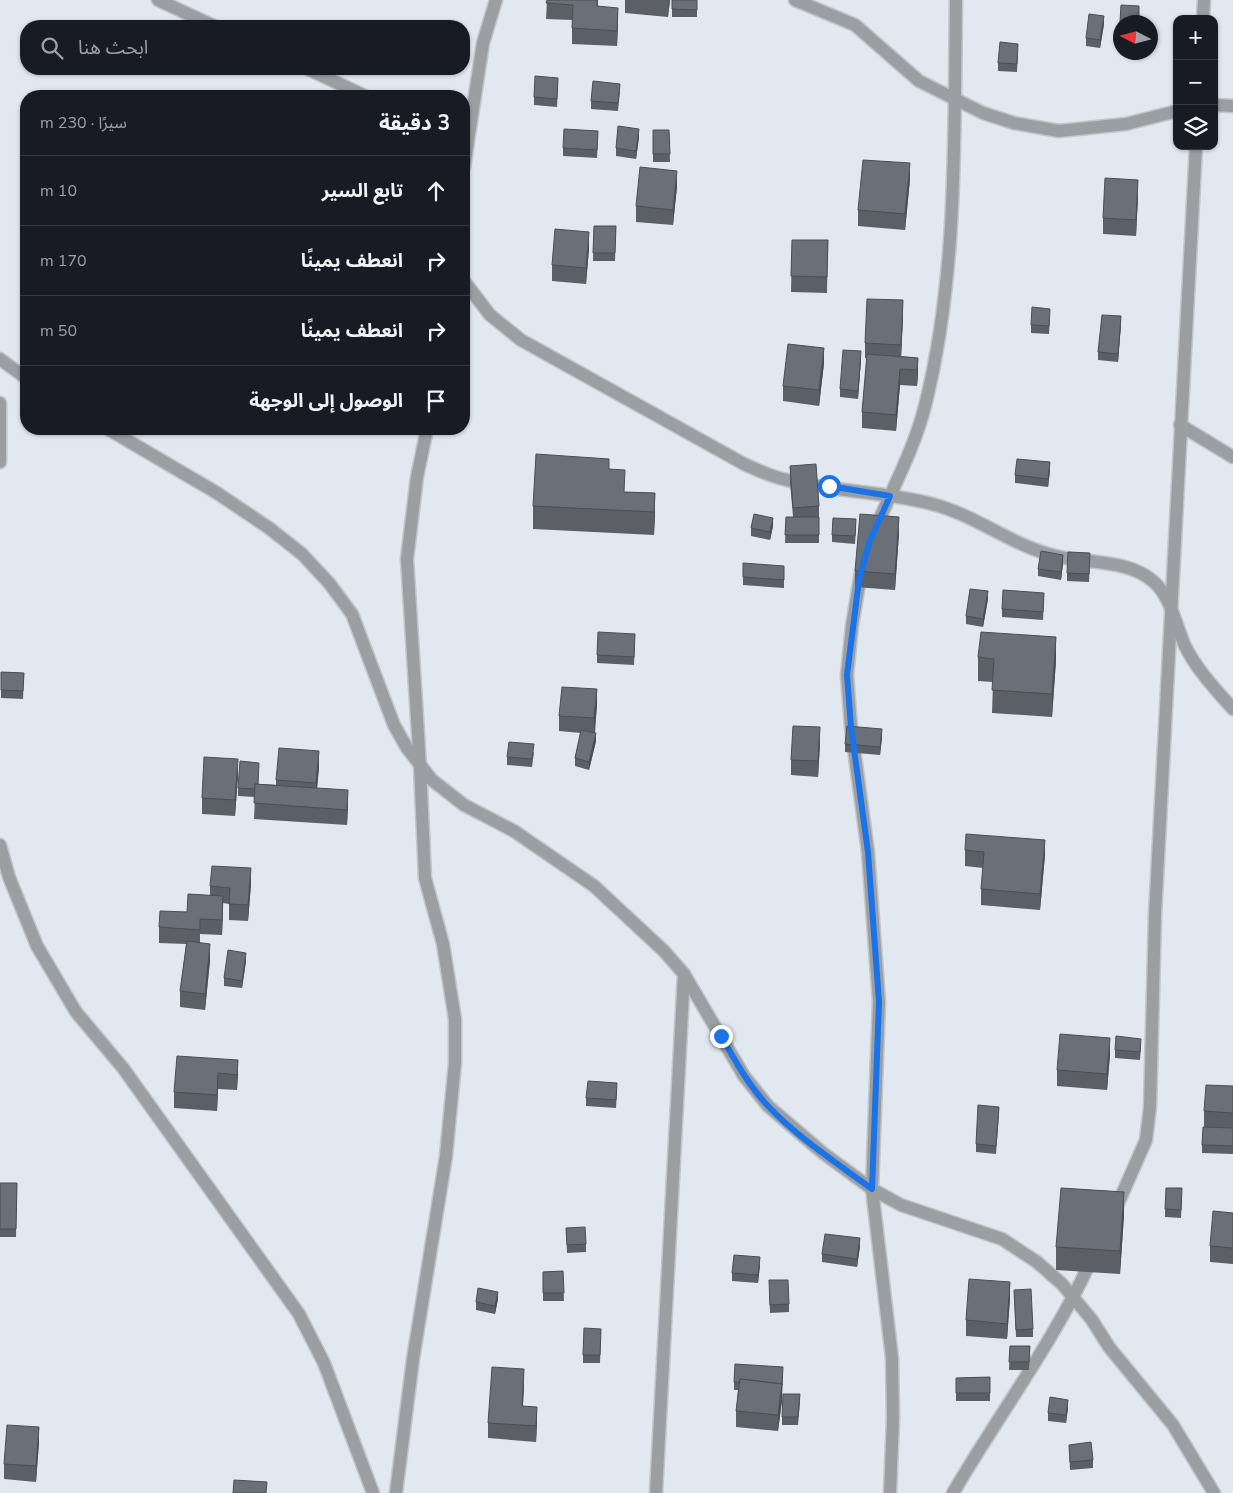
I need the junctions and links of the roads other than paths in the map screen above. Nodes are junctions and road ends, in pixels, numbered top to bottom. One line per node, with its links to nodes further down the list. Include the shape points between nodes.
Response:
1 (158, 0): 7 (street)
2 (496, 0): 14 (street, via 483,43)
3 (795, 0): 10 (street, via 855,25 919,80)
4 (956, 0): 10 (street)
5 (1204, 0): 6 (street)
6 (1203, 15)
7 (201, 20)
8 (321, 75): 9 (street)
9 (352, 90)
10 (954, 100): 13 (street, via 1014,123 1059,131 1126,124); 25 (street, via 953,221 938,344 916,436)
11 (1218, 105): 12 (street)
12 (1233, 106)
13 (1173, 112)
14 (470, 116)
15 (1196, 150): 20 (street)
16 (470, 289): 25 (street, via 490,315 521,340 744,464 782,479)
17 (0, 359): 18 (street)
18 (20, 374)
19 (0, 403): 24 (street)
20 (1180, 425): 23 (street); 28 (street)
21 (118, 435): 30 (street, via 269,528 302,554 329,583 352,614 394,725)
22 (425, 435): 30 (street, via 407,559)
23 (1233, 457)
24 (0, 462)
25 (890, 496): 26 (street); 28 (street, via 957,511 1019,544 1056,556 1134,570 1160,587)
26 (869, 543)
27 (864, 562): 33 (street, via 847,675 868,852 879,1002)
28 (1170, 610): 29 (street, via 1186,648 1210,684); 34 (street, via 1155,915 1150,1107 1146,1140)
29 (1233, 709)
30 (420, 766): 32 (street, via 432,780 464,805 514,831 594,886); 38 (street, via 425,878 443,944 455,1019 455,1063 446,1156 412,1359)
31 (0, 845): 37 (street, via 9,877 37,946 76,1012 123,1068 299,1314 324,1363)
32 (684, 974): 33 (street, via 744,1076 768,1106); 39 (street)
33 (872, 1189): 36 (street, via 901,1206 1002,1239 1037,1262); 40 (street, via 892,1358)
34 (1112, 1216)
35 (1100, 1241): 36 (street)
36 (1074, 1298): 41 (street); 42 (street, via 1109,1347 1173,1425)
37 (373, 1493)
38 (396, 1493)
39 (656, 1493)
40 (890, 1493)
41 (953, 1493)
42 (1214, 1493)

